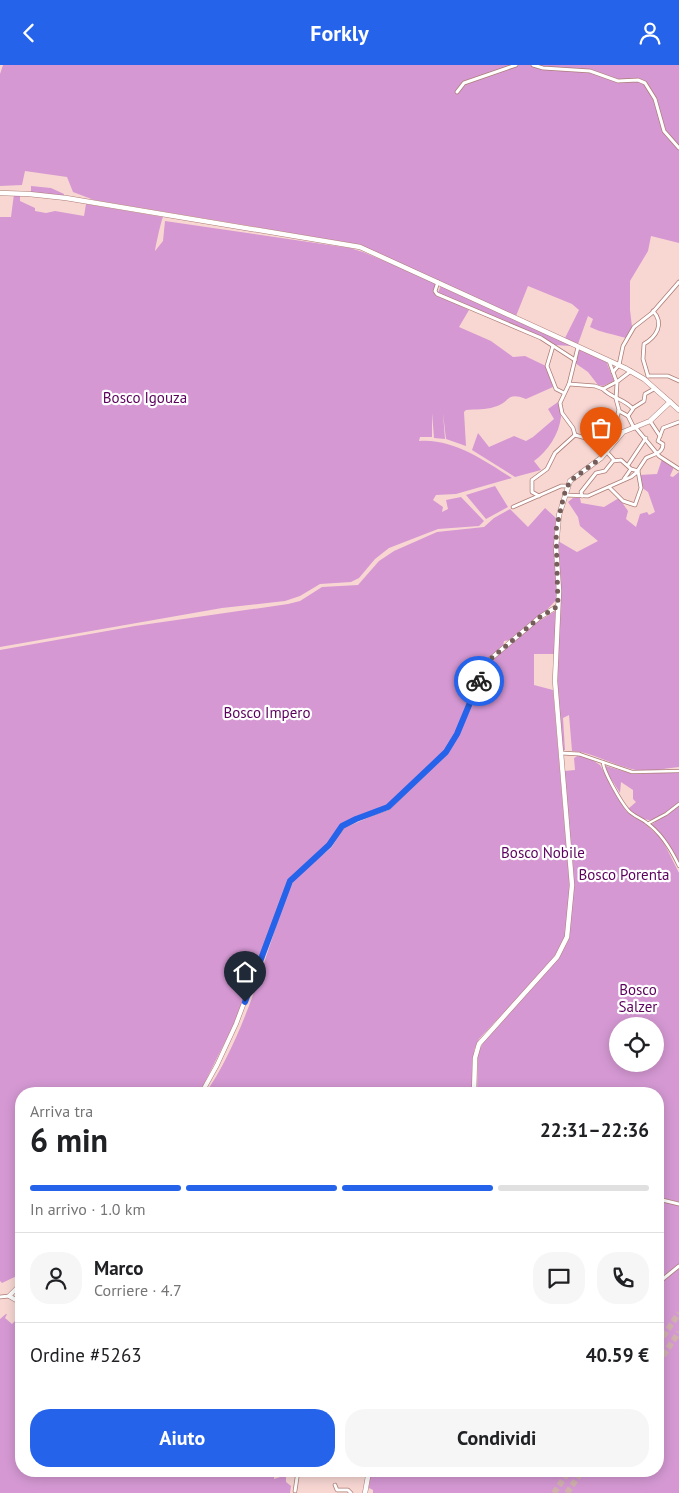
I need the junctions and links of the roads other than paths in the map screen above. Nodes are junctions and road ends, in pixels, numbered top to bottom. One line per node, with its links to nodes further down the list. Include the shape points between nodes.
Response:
1 (516, 65): 3 (street, via 464,83)
2 (533, 65): 4 (street, via 590,71 618,81 645,83 655,99 664,131)
3 (457, 92)
4 (679, 148)
5 (0, 193): 6 (main road, via 66,199 352,245)
6 (438, 282): 9 (street, via 437,295); 10 (main road)
7 (679, 282): 8 (street)
8 (654, 311): 13 (street, via 634,327 623,346); 16 (street, via 658,330 654,338 644,344 642,351)
9 (553, 346): 11 (street); 22 (street, via 547,366 556,389)
10 (578, 346): 11 (street); 12 (main road)
11 (575, 360): 19 (street)
12 (609, 360): 13 (main road); 15 (street)
13 (618, 365): 14 (main road); 15 (street)
14 (631, 371): 16 (main road); 18 (street)
15 (613, 372): 18 (street)
16 (646, 378): 17 (street, via 666,376); 20 (main road)
17 (679, 381)
18 (616, 382): 21 (street); 23 (street)
19 (569, 384): 21 (street); 22 (street)
20 (655, 388): 24 (main road); 25 (street, via 645,393 644,401)
21 (603, 389): 23 (street)
22 (564, 393): 34 (street, via 561,411)
23 (616, 399): 25 (street); 27 (street)
24 (670, 402): 26 (main road); 29 (main road)
25 (632, 408): 28 (street)
26 (679, 409)
27 (619, 411): 28 (street); 31 (street)
28 (628, 416): 32 (street)
29 (650, 421): 32 (main road); 35 (street)
30 (679, 421): 35 (street, via 664,427)
31 (615, 425): 33 (street); 36 (street)
32 (635, 428): 33 (main road); 37 (street)
33 (622, 433): 40 (main road)
34 (575, 435): 36 (street); 51 (street, via 556,451 547,469 532,480 532,492)
35 (660, 436): 38 (street)
36 (586, 437): 40 (street)
37 (646, 438): 39 (street); 43 (street)
38 (658, 441): 39 (street); 41 (street, via 663,446)
39 (650, 442): 41 (street)
40 (607, 451): 42 (street); 48 (main road)
41 (658, 454): 45 (street); 46 (street, via 646,458)
42 (614, 461): 43 (street, via 621,460); 52 (street, via 605,471 596,473 581,492)
43 (628, 465): 44 (street)
44 (631, 469): 46 (street); 47 (street)
45 (679, 469)
46 (638, 471): 47 (street); 49 (street, via 640,488 635,505 623,501)
47 (624, 480): 49 (street)
48 (567, 486): 50 (main road); 51 (street)
49 (609, 487): 52 (street)
50 (564, 495): 52 (street); 54 (main road, via 556,530)
51 (539, 496): 53 (street)
52 (582, 496)
53 (513, 507)
54 (558, 606): 55 (main road, via 555,681); 62 (street, via 540,617 487,662 457,734 446,752 388,807 342,826 329,845 290,881 225,1050)
55 (561, 753): 56 (street); 63 (main road, via 572,869 567,937 554,961 479,1044)
56 (579, 754): 57 (street)
57 (603, 762): 58 (street, via 639,773); 60 (street, via 604,770 626,808)
58 (679, 771)
59 (679, 803): 60 (street)
60 (649, 823): 61 (street)
61 (679, 867)
62 (204, 1087)
63 (474, 1087)
64 (664, 1200): 65 (street)
65 (679, 1204)
66 (679, 1267): 67 (street)
67 (664, 1278)
68 (15, 1290): 69 (street)
69 (9, 1296): 70 (street); 71 (street)
70 (0, 1297)
71 (15, 1300)
72 (297, 1477): 75 (street)
73 (368, 1477): 77 (main road)
74 (334, 1485): 76 (street, via 337,1490)
75 (295, 1491)
76 (351, 1493)
77 (365, 1493)

